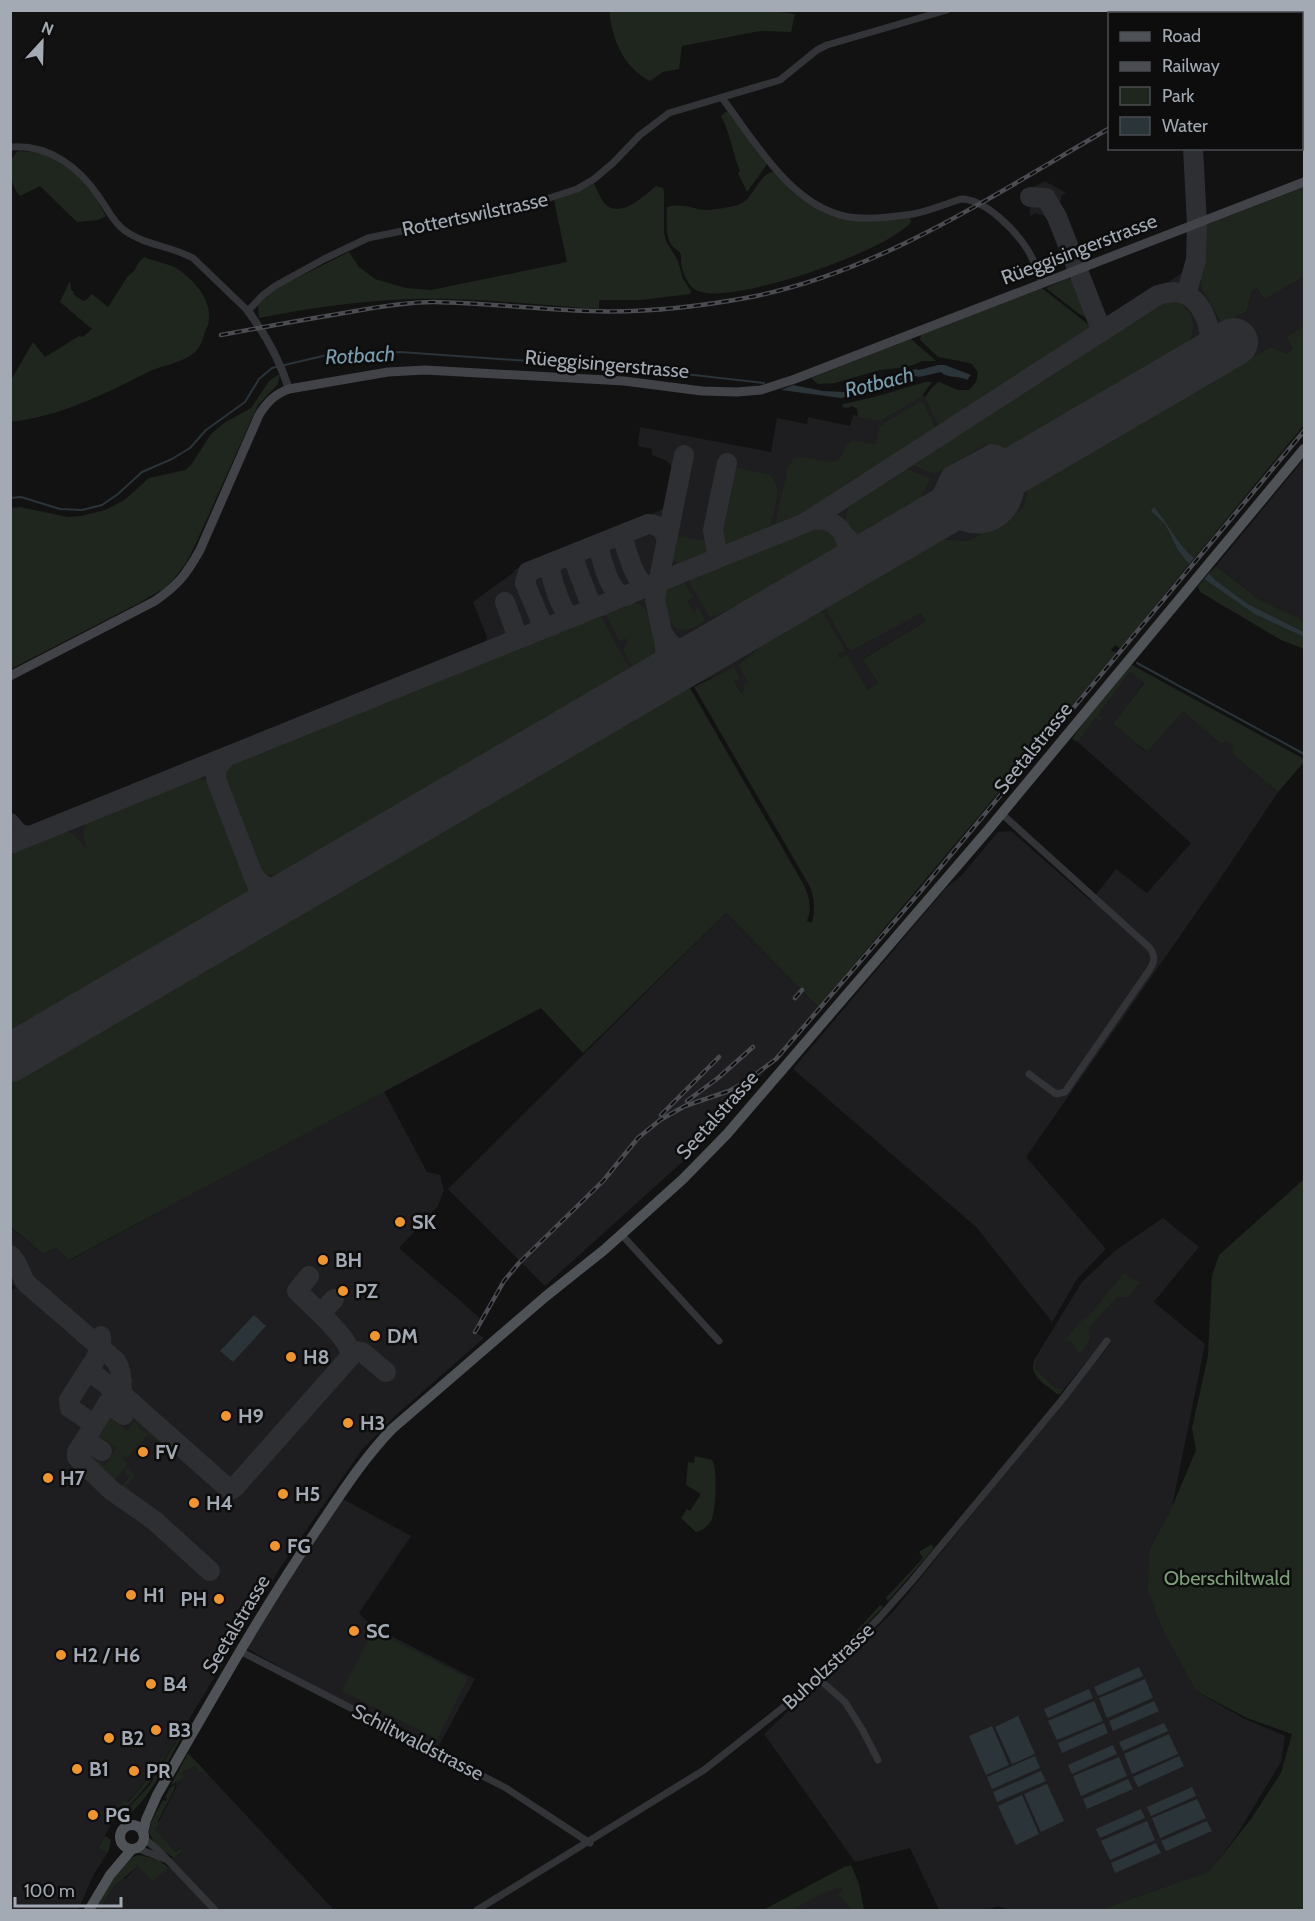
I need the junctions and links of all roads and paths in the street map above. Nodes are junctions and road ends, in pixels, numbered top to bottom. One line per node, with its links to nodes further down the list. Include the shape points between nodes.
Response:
1 (947, 10): 2 (street, Rottertswilstrasse, via 827,45 780,80)
2 (722, 98): 5 (street, via 782,177 821,208 849,217 885,217 914,214 968,199 1014,231 1030,253); 6 (street, Rottertswilstrasse, via 663,117 613,164 577,189 528,205 368,238 275,286)
3 (10, 147): 6 (street, via 50,153 73,167 117,224 139,238 193,258)
4 (1305, 182): 5 (main road, Rüeggisingerstrasse)
5 (1042, 282): 7 (main road, Rüeggisingerstrasse, via 751,392 425,370 388,372)
6 (248, 311): 7 (street, via 284,372)
7 (289, 389): 9 (main road, Rüeggisingerstrasse, via 278,393 260,415 200,550 175,587 155,602)
8 (1305, 449): 10 (main road, Seetalstrasse)
9 (10, 676)
10 (1002, 814): 11 (street, via 1154,954 1150,969 1065,1092 1056,1094); 12 (main road, Seetalstrasse, via 727,1134)
11 (1029, 1074)
12 (621, 1234): 13 (street); 15 (main road, Seetalstrasse, via 384,1437 280,1583)
13 (719, 1341)
14 (1107, 1341): 16 (street, Buholzstrasse, via 911,1582)
15 (240, 1651): 18 (main road, Seetalstrasse); 22 (street, Schiltwaldstrasse, via 506,1788)
16 (819, 1679): 17 (street, via 845,1702); 22 (street, Buholzstrasse, via 704,1770)
17 (878, 1760)
18 (157, 1795): 19 (main road, Seetalstrasse); 20 (main road, Seetalstrasse)
19 (129, 1826): 20 (main road, via 137,1827); 21 (main road, via 122,1832)
20 (143, 1835): 23 (main road, via 141,1844); 24 (street)
21 (122, 1842): 23 (main road); 25 (main road)
22 (590, 1843): 28 (street, Buholzstrasse)
23 (134, 1848): 24 (street); 25 (main road)
24 (167, 1860): 27 (street)
25 (110, 1875): 26 (main road)
26 (88, 1911)
27 (215, 1911)
28 (477, 1911)

